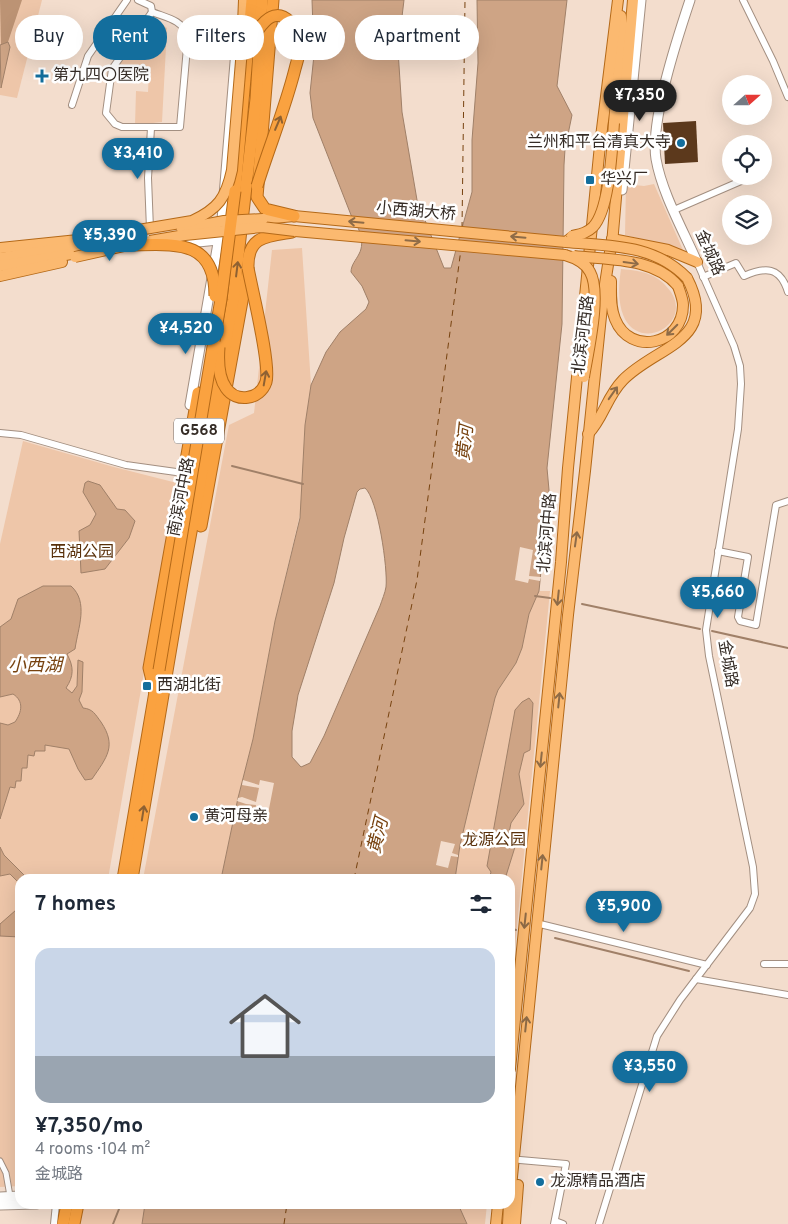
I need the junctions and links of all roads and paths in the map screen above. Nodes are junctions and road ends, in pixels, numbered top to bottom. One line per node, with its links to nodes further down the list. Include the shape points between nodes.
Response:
1 (127, 0): 19 (street, via 88,56)
2 (138, 0): 12 (street, via 151,6)
3 (242, 0): 13 (main road); 25 (street)
4 (252, 0): 14 (highway, 南滨河中路 / G568)
5 (262, 0): 51 (highway, 南滨河中路 / G568, one-way to 5, via 233,300 256,100)
6 (273, 0): 22 (highway, bridge)
7 (619, 0): 31 (main road, bridge, via 621,40 610,171 595,226); 39 (main road, 北滨河中路)
8 (633, 0): 28 (main road)
9 (640, 0): 28 (street, via 620,200)
10 (690, 0): 23 (street, 金城路, via 659,113 656,136 656,159)
11 (744, 0): 18 (street)
12 (152, 12): 20 (street, via 112,69 106,112 115,124 122,127); 20 (street, via 177,20 188,36 180,127)
13 (243, 15)
14 (250, 15)
15 (264, 22): 22 (highway, one-way to 15, bridge, via 287,103 301,42 296,28 288,20 279,16)
16 (244, 60): 26 (main road, bridge, via 232,170 225,194 207,214 192,221)
17 (244, 60): 40 (highway, 南滨河中路 / G568, bridge, via 235,191)
18 (788, 97)
19 (72, 106)
20 (151, 128): 26 (street, via 148,178)
21 (732, 185): 23 (street)
22 (256, 186): 24 (highway, via 257,197 266,209)
23 (674, 210): 36 (street, 金城路)
24 (294, 216): 31 (main road, 小西湖大桥, one-way to 24); 32 (main road, 小西湖大桥, bridge, via 224,221)
25 (222, 220): 26 (street); 30 (street)
26 (151, 230): 29 (main road, bridge); 32 (main road, bridge); 35 (street)
27 (295, 231): 32 (main road, 小西湖大桥, bridge, via 262,227); 34 (main road, 小西湖大桥, one-way to 34); 38 (highway, bridge, via 265,236 254,243)
28 (612, 239): 34 (main road, 小西湖大桥, one-way to 28, bridge, via 637,264 670,276 684,303 681,321 672,333 659,341 634,340 622,331 615,319 610,301); 36 (main road, via 668,250); 41 (main road, 北滨河西路)
29 (79, 240): 32 (main road, bridge); 33 (main road)
30 (218, 240): 37 (street, via 103,251); 47 (street)
31 (566, 242): 46 (main road, 小西湖大桥, one-way to 31, bridge, via 623,380 686,335 698,308 687,278 662,258 628,248)
32 (122, 243): 35 (main road); 37 (main road, bridge); 42 (main road, bridge); 47 (highway, bridge, via 192,249 211,266 215,280 215,300)
33 (0, 248)
34 (565, 255): 48 (main road, bridge, via 580,260 590,271 595,304)
35 (0, 256)
36 (696, 262): 43 (street, 金城路)
37 (0, 267)
38 (248, 268): 40 (highway, one-way to 38, bridge, via 218,360 224,386 230,393 246,398 262,390 267,374); 51 (highway, bridge, via 207,495 192,565)
39 (588, 272): 41 (main road); 48 (main road, 北滨河中路)
40 (225, 273): 52 (highway, 南滨河中路 / G568, bridge)
41 (606, 274): 46 (main road, 北滨河西路)
42 (0, 276)
43 (704, 277): 44 (street, via 736,263 744,276 770,269 778,275); 50 (street, 金城路, via 734,346 741,374 738,429)
44 (788, 292)
45 (0, 433): 47 (street, via 21,435 126,465)
46 (588, 434): 55 (main road, 北滨河中路, one-way to 46)
47 (182, 475): 52 (highway, via 179,510 149,668)
48 (567, 497): 61 (main road, 北滨河中路, one-way to 61)
49 (788, 500): 50 (street, via 776,505 756,625 738,618 748,557)
50 (718, 550): 58 (street, 金城路, via 707,639 756,885 750,908)
51 (183, 576): 54 (highway, 南滨河中路 / G568, one-way to 51)
52 (154, 693): 53 (highway, 南滨河中路 / G568)
53 (124, 874)
54 (133, 874)
55 (536, 924): 58 (street); 62 (main road, 北滨河中路, one-way to 55)
56 (764, 964): 57 (street)
57 (788, 964)
58 (707, 965): 59 (street, 金城路)
59 (696, 979): 60 (street); 84 (street, 金城路, via 657,1036)
60 (788, 995)
61 (515, 1019)
62 (521, 1072): 63 (main road, 北滨河中路); 64 (main road)
63 (515, 1140)
64 (520, 1160): 76 (street, via 566,1164); 82 (main road)
65 (0, 1162): 66 (street, via 6,1173)
66 (10, 1196): 67 (street); 68 (street)
67 (15, 1196)
68 (0, 1197)
69 (0, 1205): 70 (street)
70 (15, 1205)
71 (56, 1209): 77 (street)
72 (66, 1209): 78 (highway)
73 (77, 1209): 79 (highway)
74 (498, 1209): 80 (main road)
75 (509, 1209): 81 (main road)
76 (555, 1222): 83 (street)
77 (54, 1224)
78 (63, 1224)
79 (74, 1224)
80 (496, 1224)
81 (508, 1224)
82 (515, 1224)
83 (563, 1224)
84 (599, 1224)

